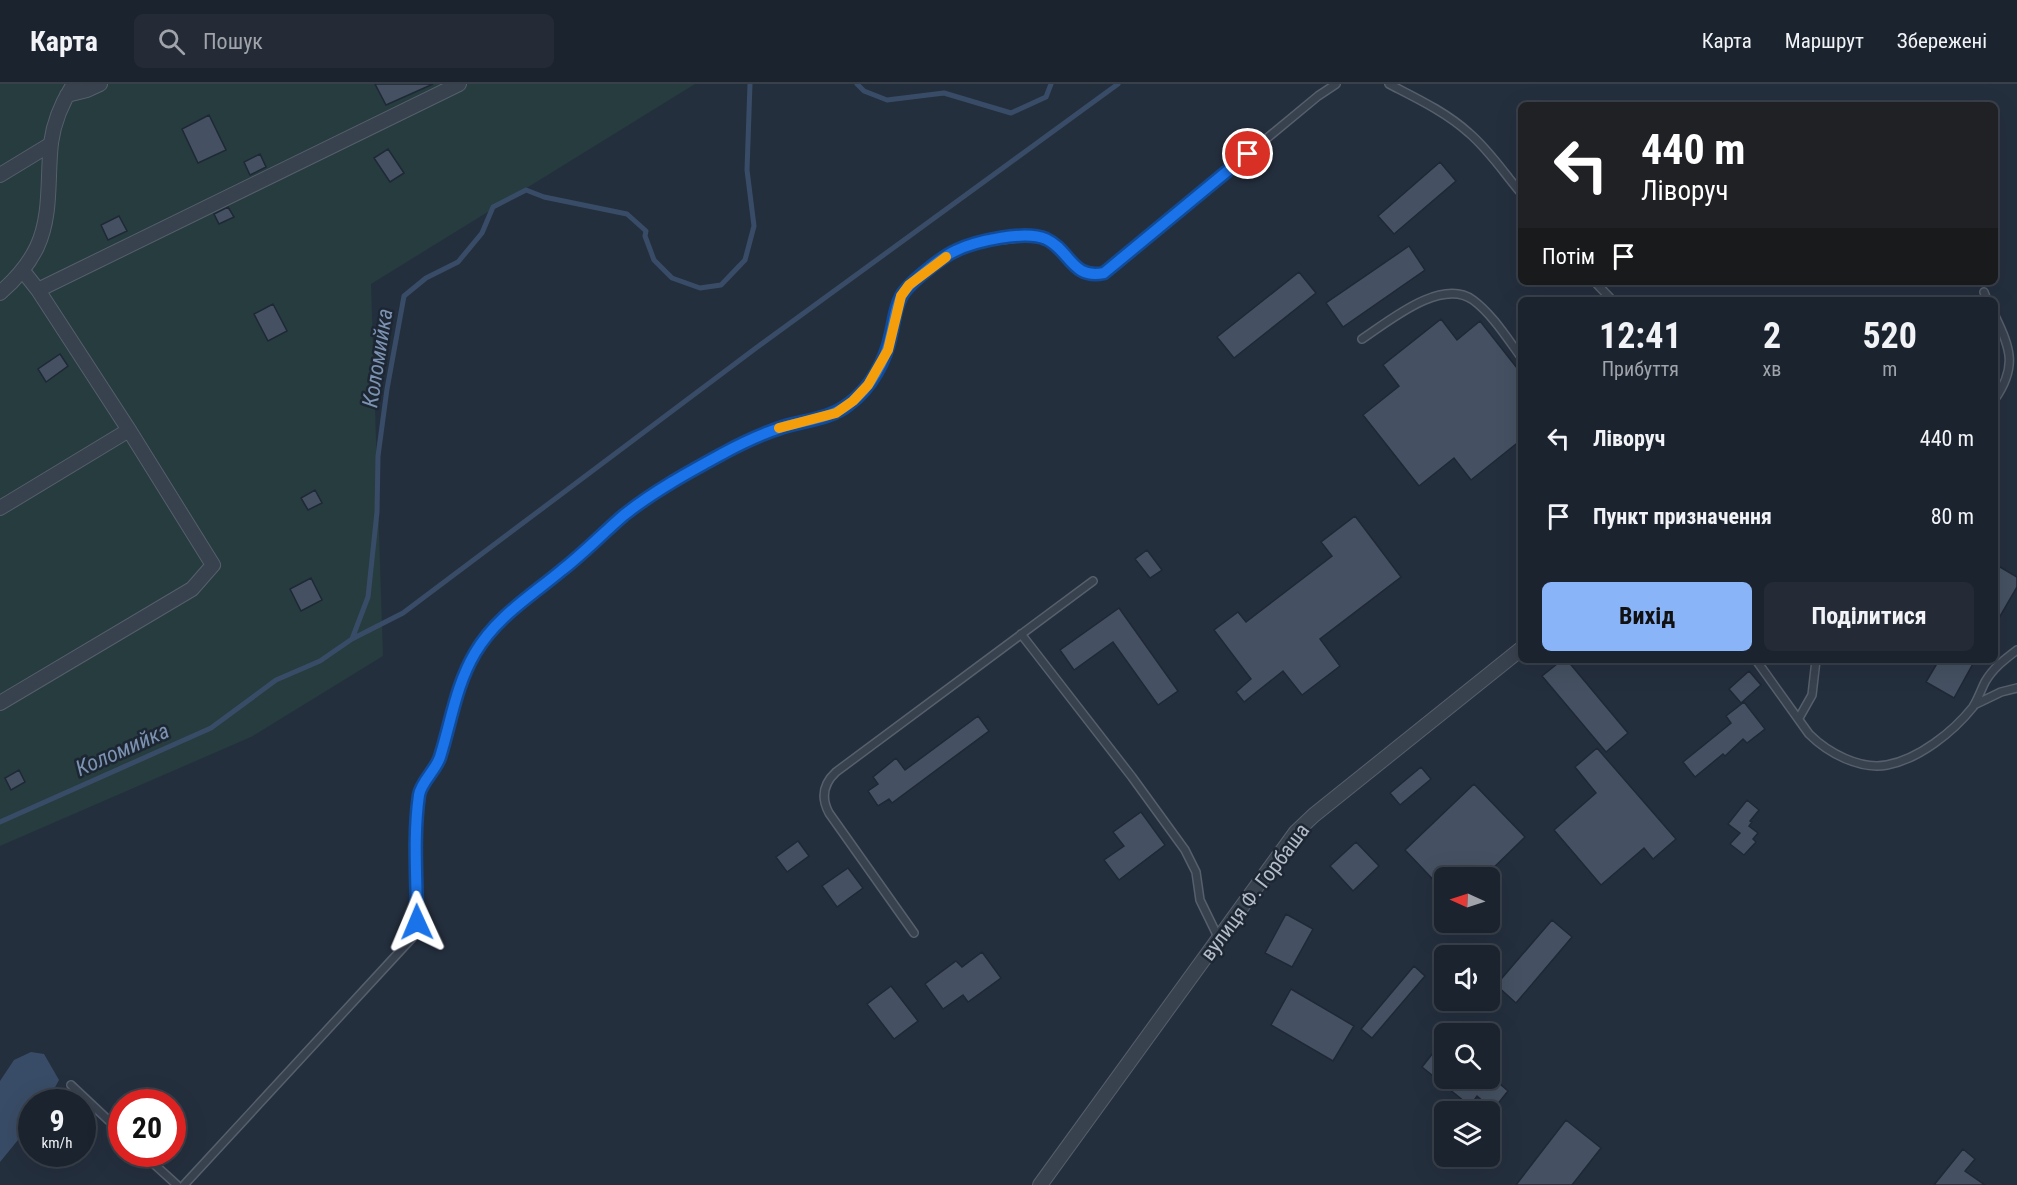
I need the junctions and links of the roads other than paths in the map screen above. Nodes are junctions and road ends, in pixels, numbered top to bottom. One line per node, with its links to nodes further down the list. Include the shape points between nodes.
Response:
1 (100, 84): 5 (street, via 87,90)
2 (459, 84): 11 (street)
3 (1336, 84): 38 (lane, via 1104,273 1085,273 1056,245 1035,236 991,240 954,251 909,285 901,296 888,350 868,385 853,401 836,413 750,439 682,476 627,513 516,605 476,652 459,687 437,767 420,791 417,922 413,937)
4 (1389, 84): 8 (lane, via 1469,132)
5 (71, 90): 6 (street, via 58,113)
6 (51, 144): 7 (street); 9 (street, via 44,226 38,246)
7 (0, 175)
8 (1518, 189)
9 (23, 271): 11 (street); 13 (street)
10 (1598, 285): 14 (lane)
11 (38, 290): 20 (street)
12 (1984, 292): 15 (lane)
13 (0, 293)
14 (1609, 297)
15 (1986, 297)
16 (1998, 322): 19 (lane, via 2013,352 2012,372)
17 (1362, 339): 18 (lane, via 1427,298 1457,293 1473,299)
18 (1518, 353)
19 (1998, 395)
20 (129, 430): 21 (street); 29 (street, via 213,565 192,589)
21 (0, 508)
22 (1093, 581): 23 (lane)
23 (1021, 634): 32 (lane, via 836,772 826,784 824,799 829,813); 33 (lane, via 1185,850 1196,872 1200,900)
24 (2017, 650): 30 (lane, via 2001,661)
25 (1518, 651): 33 (street, вулиця Ф. Горбаша, via 1303,824)
26 (1757, 663): 31 (lane)
27 (1816, 663): 31 (lane, via 1812,695)
28 (2017, 688): 30 (lane)
29 (0, 703)
30 (1974, 705): 31 (lane, via 1932,744 1887,765 1864,764 1840,756 1817,742)
31 (1799, 718)
32 (914, 933)
33 (1219, 939): 39 (street, вулиця Ф. Горбаша)
34 (71, 1085): 35 (lane)
35 (108, 1120)
36 (157, 1167): 37 (lane)
37 (177, 1185)
38 (184, 1185)
39 (1040, 1185)

